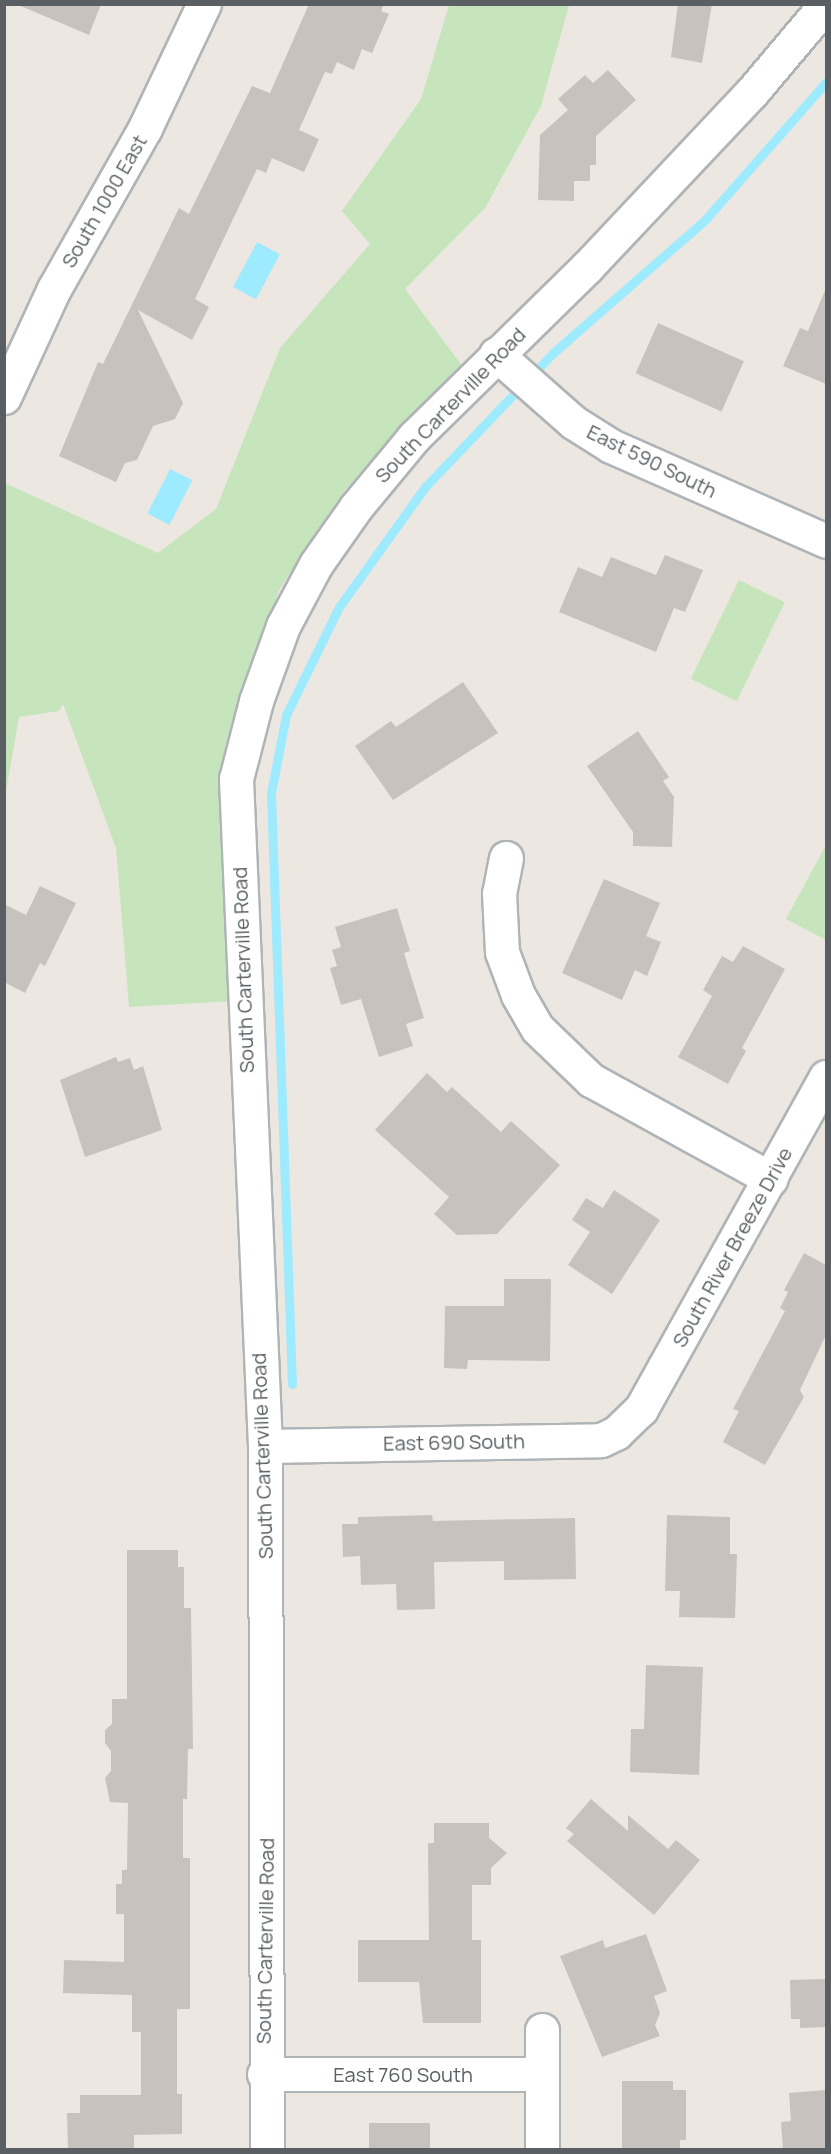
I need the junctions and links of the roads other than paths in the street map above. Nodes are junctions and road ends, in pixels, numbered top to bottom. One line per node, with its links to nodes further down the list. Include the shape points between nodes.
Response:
1 (204, 4): 4 (street, South 1000 East, via 145,128 54,289)
2 (826, 4): 3 (street, South Carterville Road, via 752,92 587,267)
3 (496, 354): 5 (street, East 590 South, via 573,422 611,446); 10 (street, South Carterville Road, via 414,437 356,507 316,564 283,626 236,779)
4 (4, 397)
5 (826, 541)
6 (506, 858): 8 (street, via 498,893 502,952 518,995 538,1029 591,1080)
7 (826, 1077): 8 (street, South River Breeze Drive)
8 (771, 1179): 9 (street, South River Breeze Drive)
9 (635, 1416): 10 (street, East 690 South, via 601,1440)
10 (265, 1446): 12 (street, South Carterville Road)
11 (542, 2030): 13 (street)
12 (264, 2074): 13 (street, East 760 South); 14 (street, South Carterville Road)
13 (542, 2074): 15 (street)
14 (267, 2150)
15 (542, 2150)

